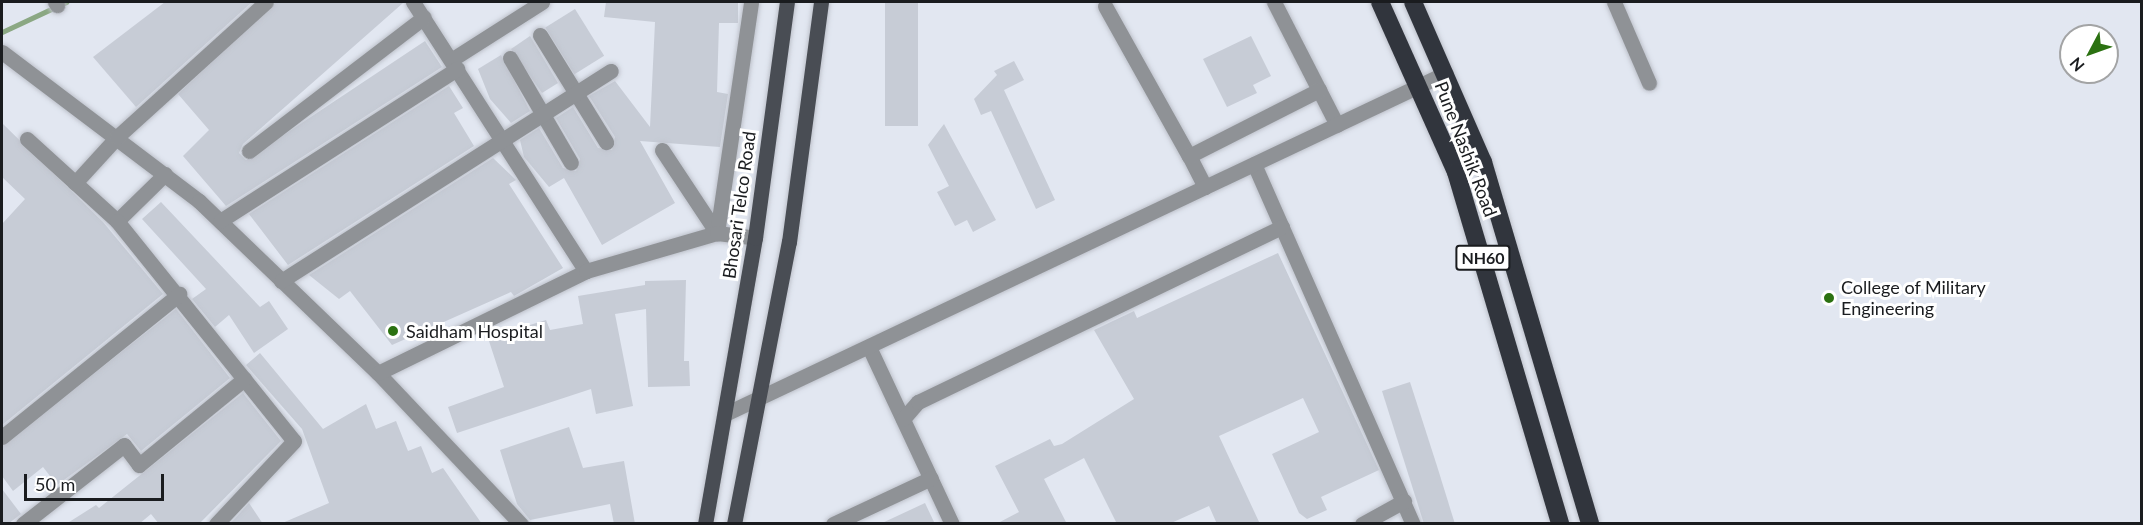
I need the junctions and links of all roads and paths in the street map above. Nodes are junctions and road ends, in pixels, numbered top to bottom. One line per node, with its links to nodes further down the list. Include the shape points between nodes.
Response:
1 (267, 2): 25 (street)
2 (413, 2): 12 (street)
3 (543, 2): 16 (street)
4 (751, 2): 40 (street)
5 (787, 2): 41 (main road, Bhosari Telco Road)
6 (821, 2): 48 (main road, via 789,242)
7 (1274, 2): 21 (street)
8 (1380, 2): 20 (highway, Pune Nashik Road / NH60)
9 (1413, 2): 18 (highway, Pune Nashik Road / NH60)
10 (1614, 2): 19 (street)
11 (1105, 6): 31 (street)
12 (424, 17): 16 (street); 30 (street)
13 (540, 35): 22 (street)
14 (510, 58): 23 (street)
15 (4, 59): 25 (street)
16 (454, 65): 27 (street); 38 (street)
17 (610, 71): 22 (street)
18 (1446, 73): 20 (street); 64 (highway, Pune Nashik Road / NH60, via 1483,162)
19 (1649, 83)
20 (1419, 85): 24 (street); 63 (highway, Pune Nashik Road / NH60, via 1456,172)
21 (1319, 90): 24 (street); 31 (street)
22 (575, 93): 23 (street); 28 (street)
23 (542, 114): 27 (street); 32 (street)
24 (1337, 125): 33 (street)
25 (117, 137): 34 (street); 35 (street)
26 (27, 139): 35 (street)
27 (502, 139): 42 (street); 43 (street)
28 (606, 142)
29 (662, 150): 40 (street)
30 (249, 151)
31 (1188, 156): 36 (street)
32 (571, 163)
33 (1254, 164): 36 (street); 39 (street)
34 (165, 174): 37 (street); 38 (street)
35 (75, 183): 37 (street)
36 (1205, 187): 45 (street)
37 (117, 221): 44 (street)
38 (220, 221): 43 (street)
39 (1282, 226): 50 (street, via 918,402); 53 (street)
40 (717, 233): 41 (street); 42 (street)
41 (755, 238): 49 (main road, Bhosari Telco Road)
42 (586, 271): 46 (street)
43 (281, 281): 46 (street)
44 (179, 294): 47 (street); 51 (street)
45 (869, 347): 48 (street); 50 (street)
46 (378, 373): 56 (street)
47 (244, 379): 54 (street, via 139,465 124,445); 55 (street, via 294,441)
48 (758, 402): 49 (street); 58 (main road)
49 (727, 413): 57 (main road, Bhosari Telco Road)
50 (903, 418): 52 (street)
51 (2, 437)
52 (931, 478): 59 (street); 60 (street)
53 (1404, 501): 61 (street); 62 (street)
54 (23, 524)
55 (216, 524)
56 (521, 524)
57 (705, 524)
58 (734, 524)
59 (834, 524)
60 (952, 524)
61 (1362, 524)
62 (1413, 524)
63 (1560, 524)
64 (1590, 524)

